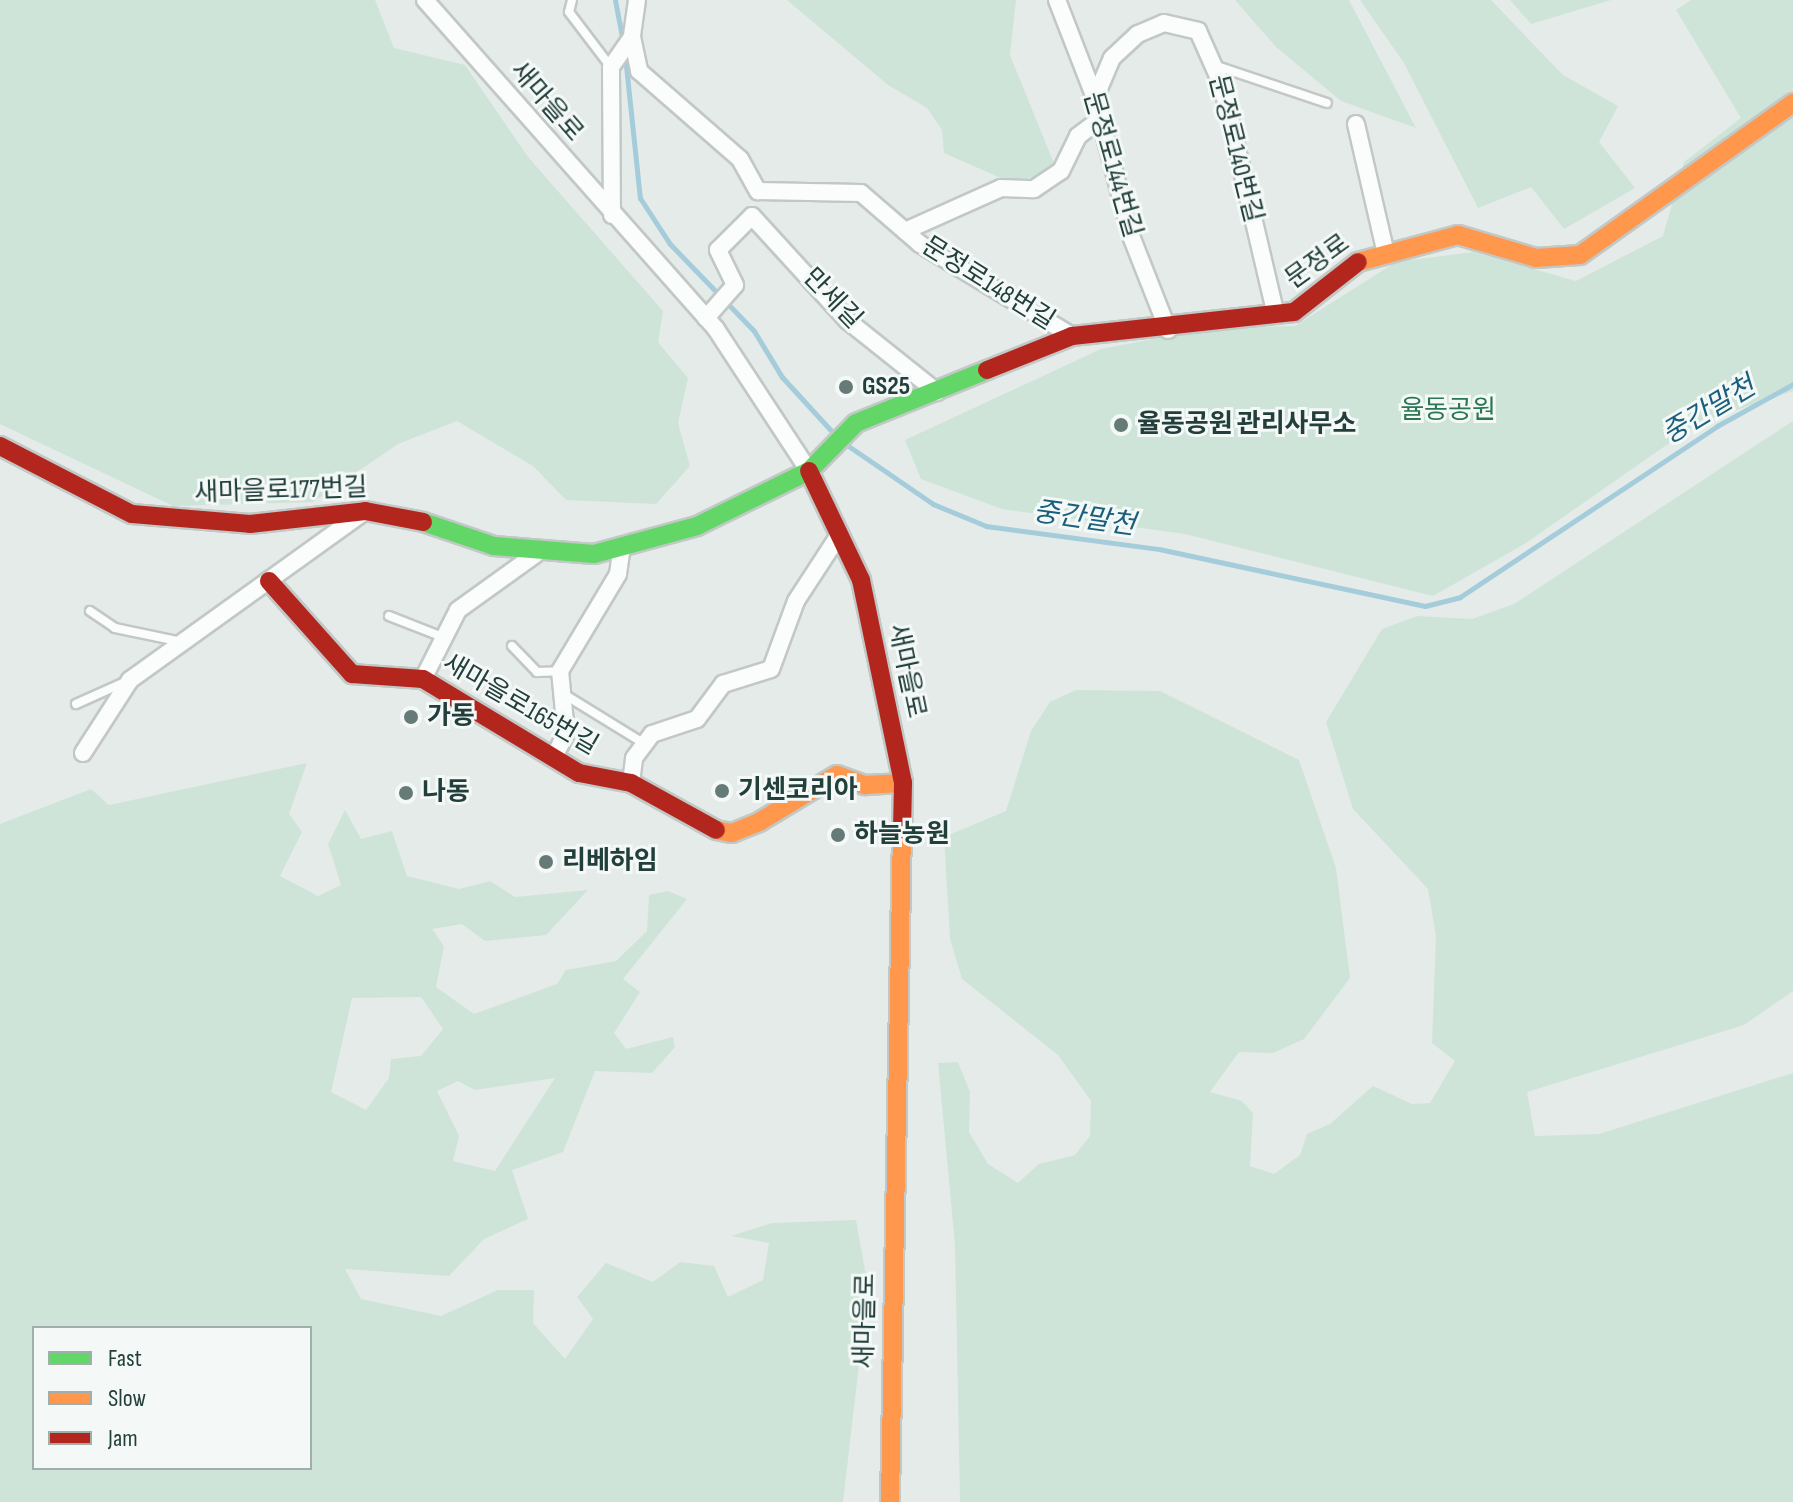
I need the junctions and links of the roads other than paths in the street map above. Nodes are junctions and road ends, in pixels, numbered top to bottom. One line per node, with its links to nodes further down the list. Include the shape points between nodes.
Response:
1 (425, 0): 14 (street, 새마을로)
2 (572, 0): 7 (lane, via 569,12)
3 (637, 0): 5 (street)
4 (1057, 0): 8 (street, 문정로144번길)
5 (632, 37): 7 (street); 13 (street, via 639,71 740,159)
6 (1213, 64): 8 (street, 문정로140번길, via 1198,31 1164,23 1112,58); 9 (lane); 19 (street, 문정로140번길)
7 (611, 67): 14 (street)
8 (1095, 98): 11 (street, 문정로144번길)
9 (1327, 103)
10 (1793, 103): 17 (street, 문정로, via 1580,255 1536,258 1458,235)
11 (1099, 120): 16 (street, 문정로148번길, via 1078,136 1061,171 1034,189 1001,188); 20 (street, 문정로144번길, via 1131,236)
12 (1356, 124): 17 (street)
13 (758, 191): 15 (street); 16 (street, 문정로148번길, via 861,193)
14 (612, 215): 18 (street, 새마을로)
15 (752, 216): 18 (street, via 718,250 732,288); 22 (street, 만세길, via 848,321)
16 (905, 231): 21 (street, 문정로148번길)
17 (1385, 250): 19 (street, 문정로, via 1360,260 1294,312)
18 (711, 312): 24 (street, 새마을로)
19 (1276, 315): 20 (street, 문정로)
20 (1168, 330): 21 (street, 문정로)
21 (1072, 336): 22 (street, 문정로)
22 (937, 392): 24 (street, 문정로, via 850,427)
23 (0, 446): 25 (street, 새마을로177번길, via 132,514 250,524)
24 (809, 471): 26 (street, 새마을로); 27 (street, 새마을로177번길, via 697,526)
25 (365, 511): 28 (street, 새마을로177번길); 29 (street)
26 (839, 535): 40 (street, via 796,601 771,669 723,684 697,719 652,734); 44 (street, 새마을로, via 861,580)
27 (622, 546): 28 (street, 새마을로177번길, via 594,554); 35 (street, via 618,574)
28 (536, 554): 32 (street, via 458,610)
29 (269, 581): 33 (street); 36 (street, 새마을로165번길, via 352,674)
30 (90, 611): 33 (lane, via 115,628)
31 (389, 616): 32 (lane)
32 (446, 639): 36 (street)
33 (183, 642): 37 (street)
34 (512, 646): 35 (lane, via 537,672)
35 (560, 671): 38 (street)
36 (423, 679): 42 (street, 새마을로165번길)
37 (130, 680): 39 (lane); 41 (street)
38 (561, 693): 40 (lane); 42 (street, via 566,733)
39 (76, 704)
40 (645, 744): 43 (street)
41 (83, 753)
42 (555, 755): 43 (street, 새마을로165번길, via 579,773)
43 (631, 783): 44 (street, 새마을로165번길, via 732,833 837,775 865,785)
44 (903, 783): 45 (street, 새마을로)
45 (890, 1502)

